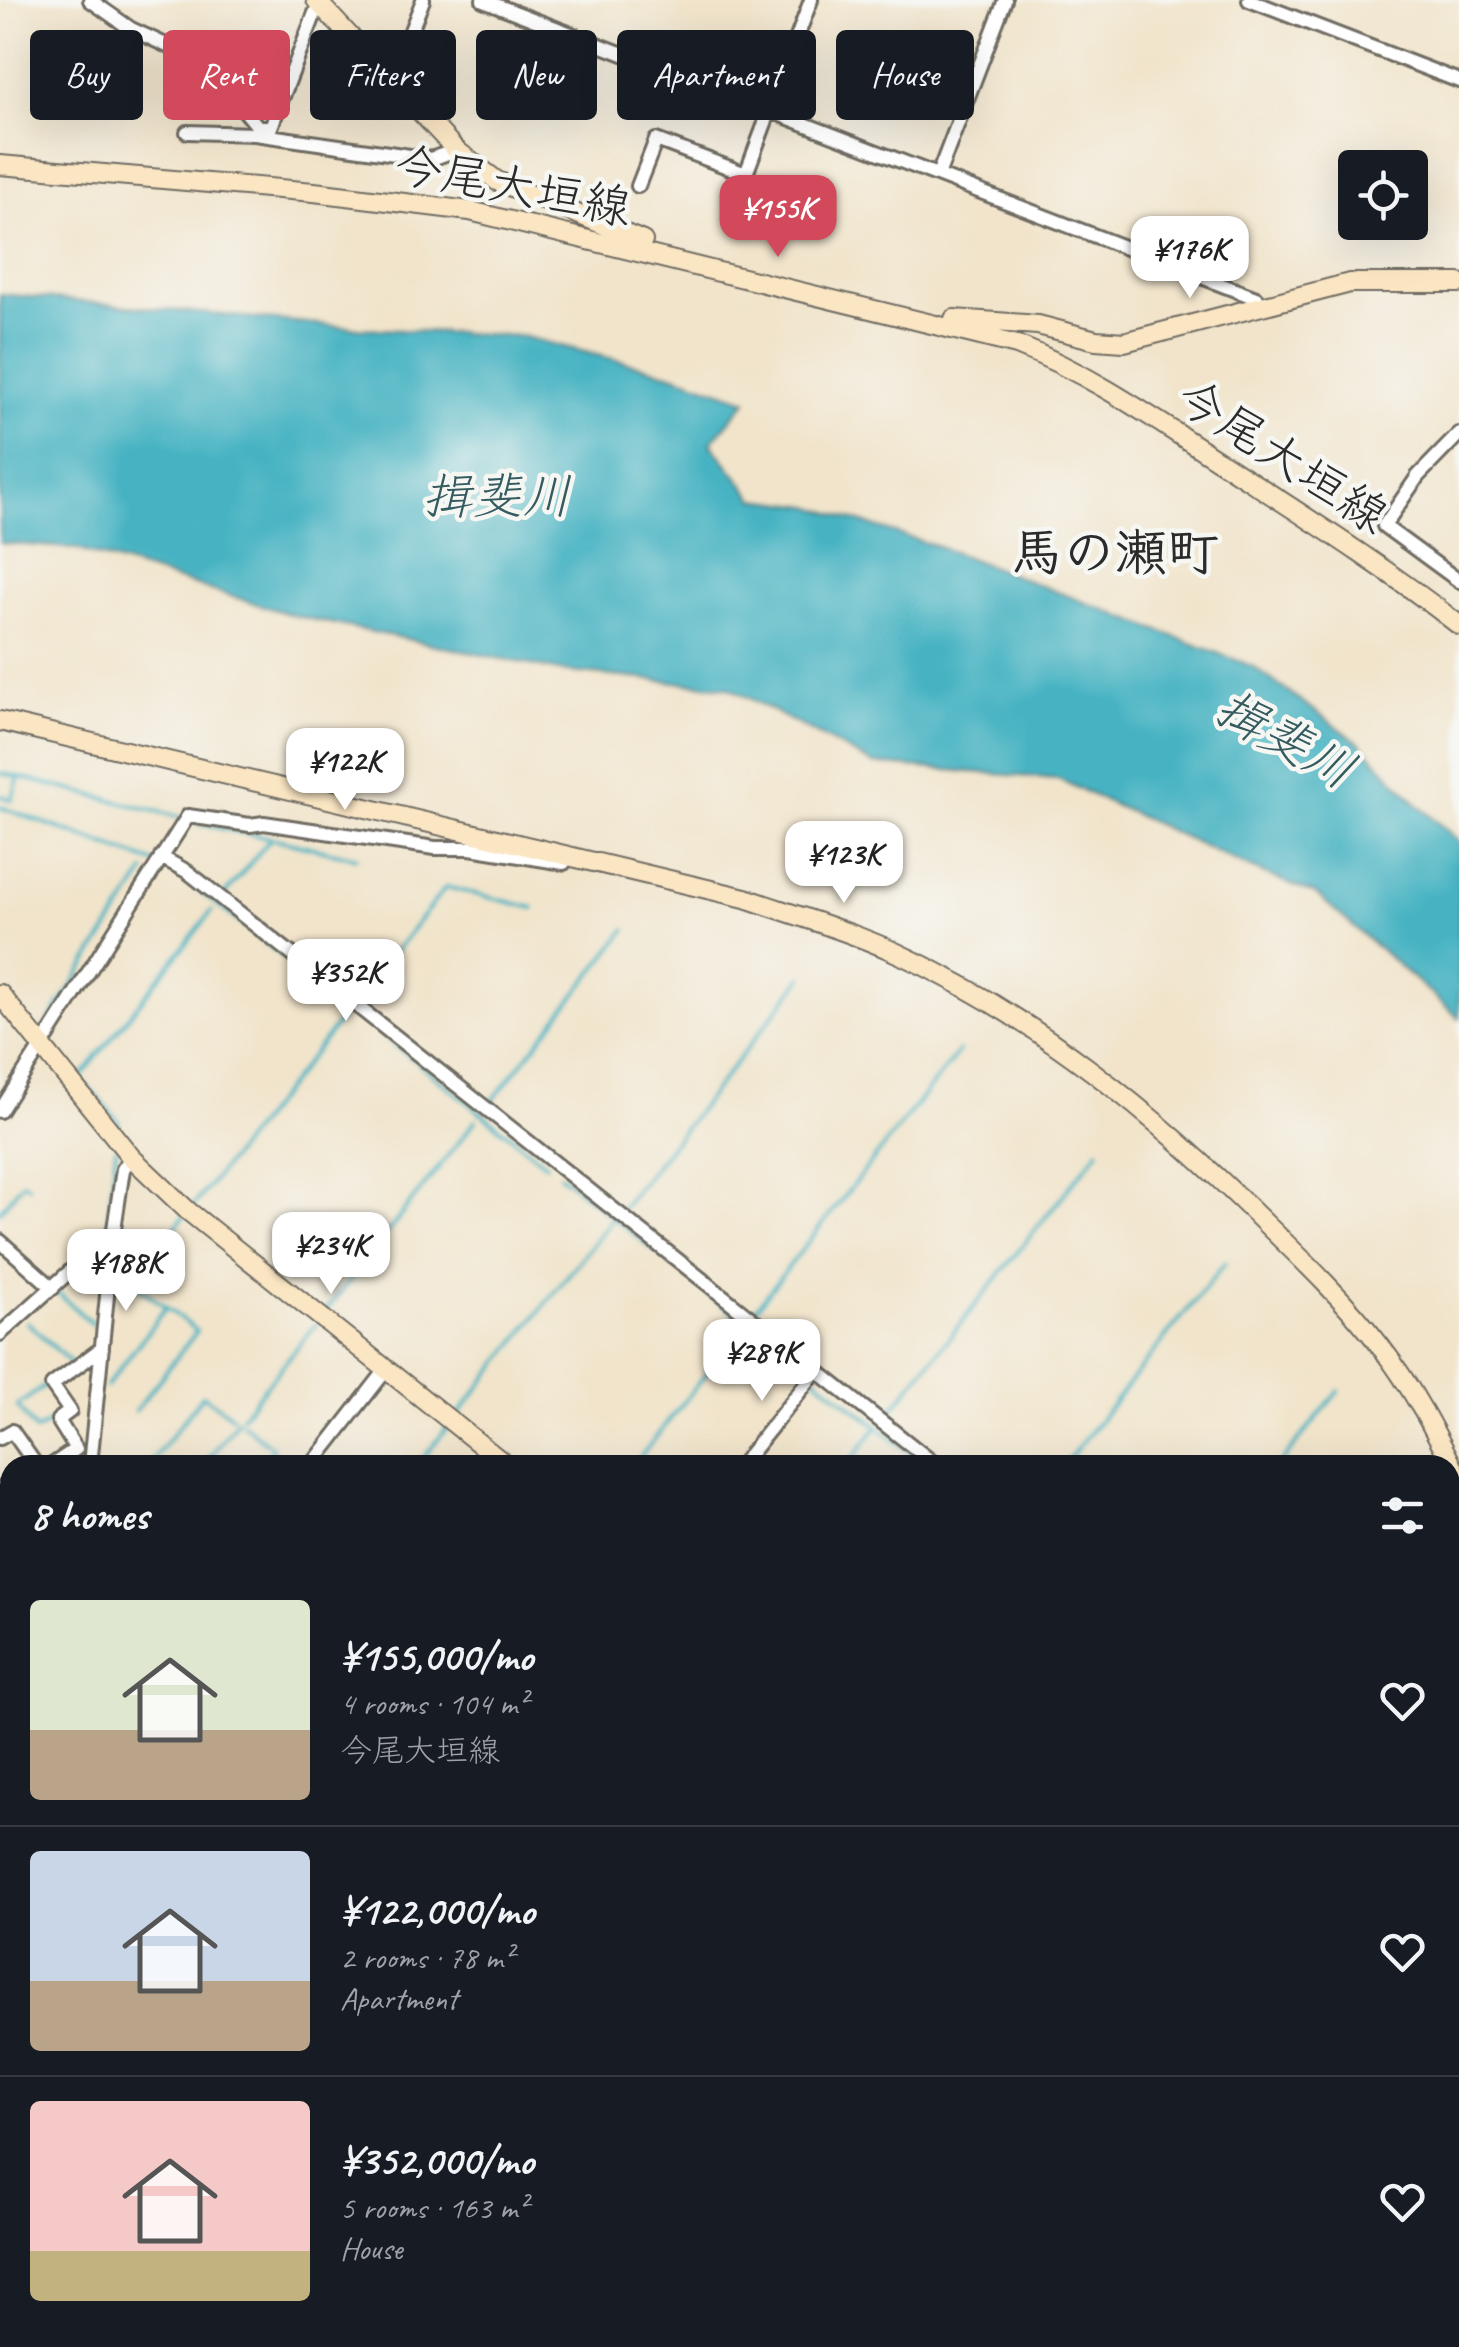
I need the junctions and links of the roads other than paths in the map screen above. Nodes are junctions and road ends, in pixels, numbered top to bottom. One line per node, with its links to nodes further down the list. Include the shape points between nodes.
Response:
1 (90, 0): 7 (street, via 131,29 198,60 258,127 271,126)
2 (423, 0): 9 (street)
3 (484, 0): 11 (street)
4 (812, 0): 10 (street)
5 (1006, 0): 19 (street)
6 (1249, 0): 12 (street)
7 (321, 2): 8 (street)
8 (346, 30)
9 (411, 30)
10 (801, 30)
11 (617, 51)
12 (1459, 80)
13 (428, 120): 17 (street)
14 (766, 120): 20 (street, via 746,174 656,140)
15 (796, 120): 19 (street)
16 (187, 132): 17 (street, via 255,134 431,159)
17 (456, 150): 21 (street, via 498,181 651,244)
18 (0, 165): 21 (street, 今尾大垣線, via 431,205)
19 (938, 175): 23 (street)
20 (638, 186)
21 (661, 255): 24 (street, 今尾大垣線)
22 (1459, 282): 23 (street, via 1350,283)
23 (1263, 305): 24 (street, via 1124,342 1038,325 941,318)
24 (933, 323): 27 (street, 今尾大垣線, via 1017,345 1094,382 1358,551)
25 (1459, 434): 26 (street, via 1418,476 1384,526)
26 (1459, 581)
27 (1459, 625)
28 (0, 721): 30 (street)
29 (161, 857): 30 (street, via 188,816 196,816 570,864); 32 (street); 41 (street)
30 (580, 859): 50 (street, via 745,898 840,929 933,971 1064,1049 1230,1188 1319,1276 1382,1349)
31 (0, 994): 32 (street)
32 (42, 1044): 33 (street); 34 (street)
33 (0, 1111)
34 (131, 1157): 35 (street); 40 (street, via 214,1233)
35 (112, 1236): 37 (street); 39 (street)
36 (0, 1241): 37 (street)
37 (53, 1288): 38 (street)
38 (0, 1334)
39 (102, 1348): 44 (street, via 52,1386 70,1411 58,1420 76,1449); 45 (street)
40 (386, 1370): 46 (street); 47 (street)
41 (817, 1370): 48 (street); 49 (street)
42 (0, 1438): 43 (street, via 12,1431)
43 (29, 1455)
44 (67, 1455)
45 (94, 1455)
46 (320, 1455)
47 (493, 1455)
48 (750, 1455)
49 (923, 1455)
50 (1447, 1455)

